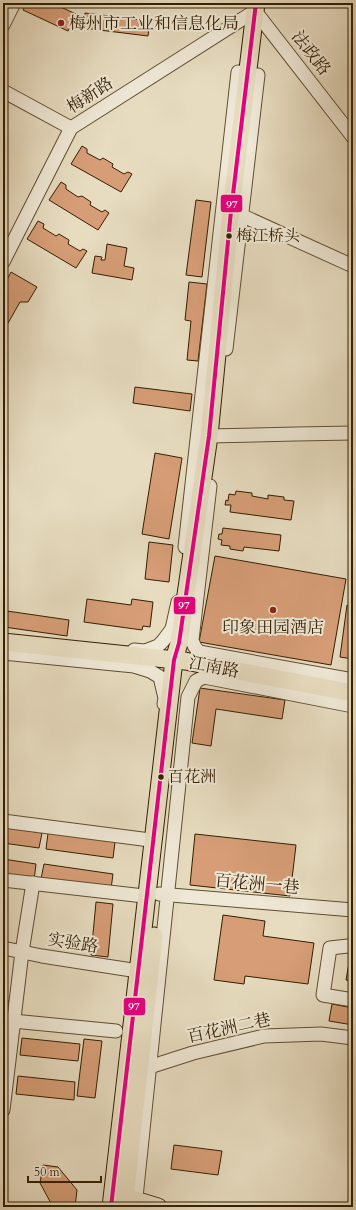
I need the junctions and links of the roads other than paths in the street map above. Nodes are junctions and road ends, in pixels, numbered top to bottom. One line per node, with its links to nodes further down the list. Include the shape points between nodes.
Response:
1 (14, 3): 3 (street)
2 (255, 7): 7 (street, 梅新路); 8 (street, 法政路); 9 (main road)
3 (3, 25)
4 (238, 72): 14 (street, via 180,592 172,629 158,646 145,651)
5 (258, 74): 9 (street)
6 (3, 91): 7 (street)
7 (71, 128): 10 (street, 梅新路)
8 (353, 137)
9 (236, 213): 11 (street); 13 (main road)
10 (3, 262)
11 (353, 266)
12 (353, 434): 13 (street)
13 (212, 436): 17 (main road, via 179,643); 18 (street, via 193,645 199,652)
14 (3, 634)
15 (3, 642): 17 (main road, 江南路)
16 (3, 653): 38 (street, via 134,666 160,677 165,698)
17 (180, 661): 19 (main road, 江南路); 25 (main road); 30 (main road)
18 (353, 680)
19 (353, 693)
20 (353, 706): 25 (street, via 204,677 196,681 188,698)
21 (3, 821): 22 (street)
22 (150, 840)
23 (3, 880): 24 (street, 百花洲一巷)
24 (33, 883): 25 (street, 百花洲一巷); 29 (street)
25 (157, 895): 26 (street, 百花洲一巷); 35 (main road)
26 (353, 910)
27 (353, 947): 31 (street, via 330,948 323,995)
28 (3, 948): 29 (street, 实验路)
29 (22, 952): 30 (street, 实验路); 32 (street)
30 (138, 971): 39 (main road)
31 (353, 1000)
32 (13, 1021): 33 (street); 36 (street)
33 (116, 1031)
34 (353, 1038): 35 (street, 百花洲二巷, via 321,1034 264,1036 193,1053)
35 (144, 1069): 37 (main road)
36 (3, 1110)
37 (130, 1203): 40 (main road)
38 (103, 1207)
39 (111, 1207)
40 (158, 1207)

